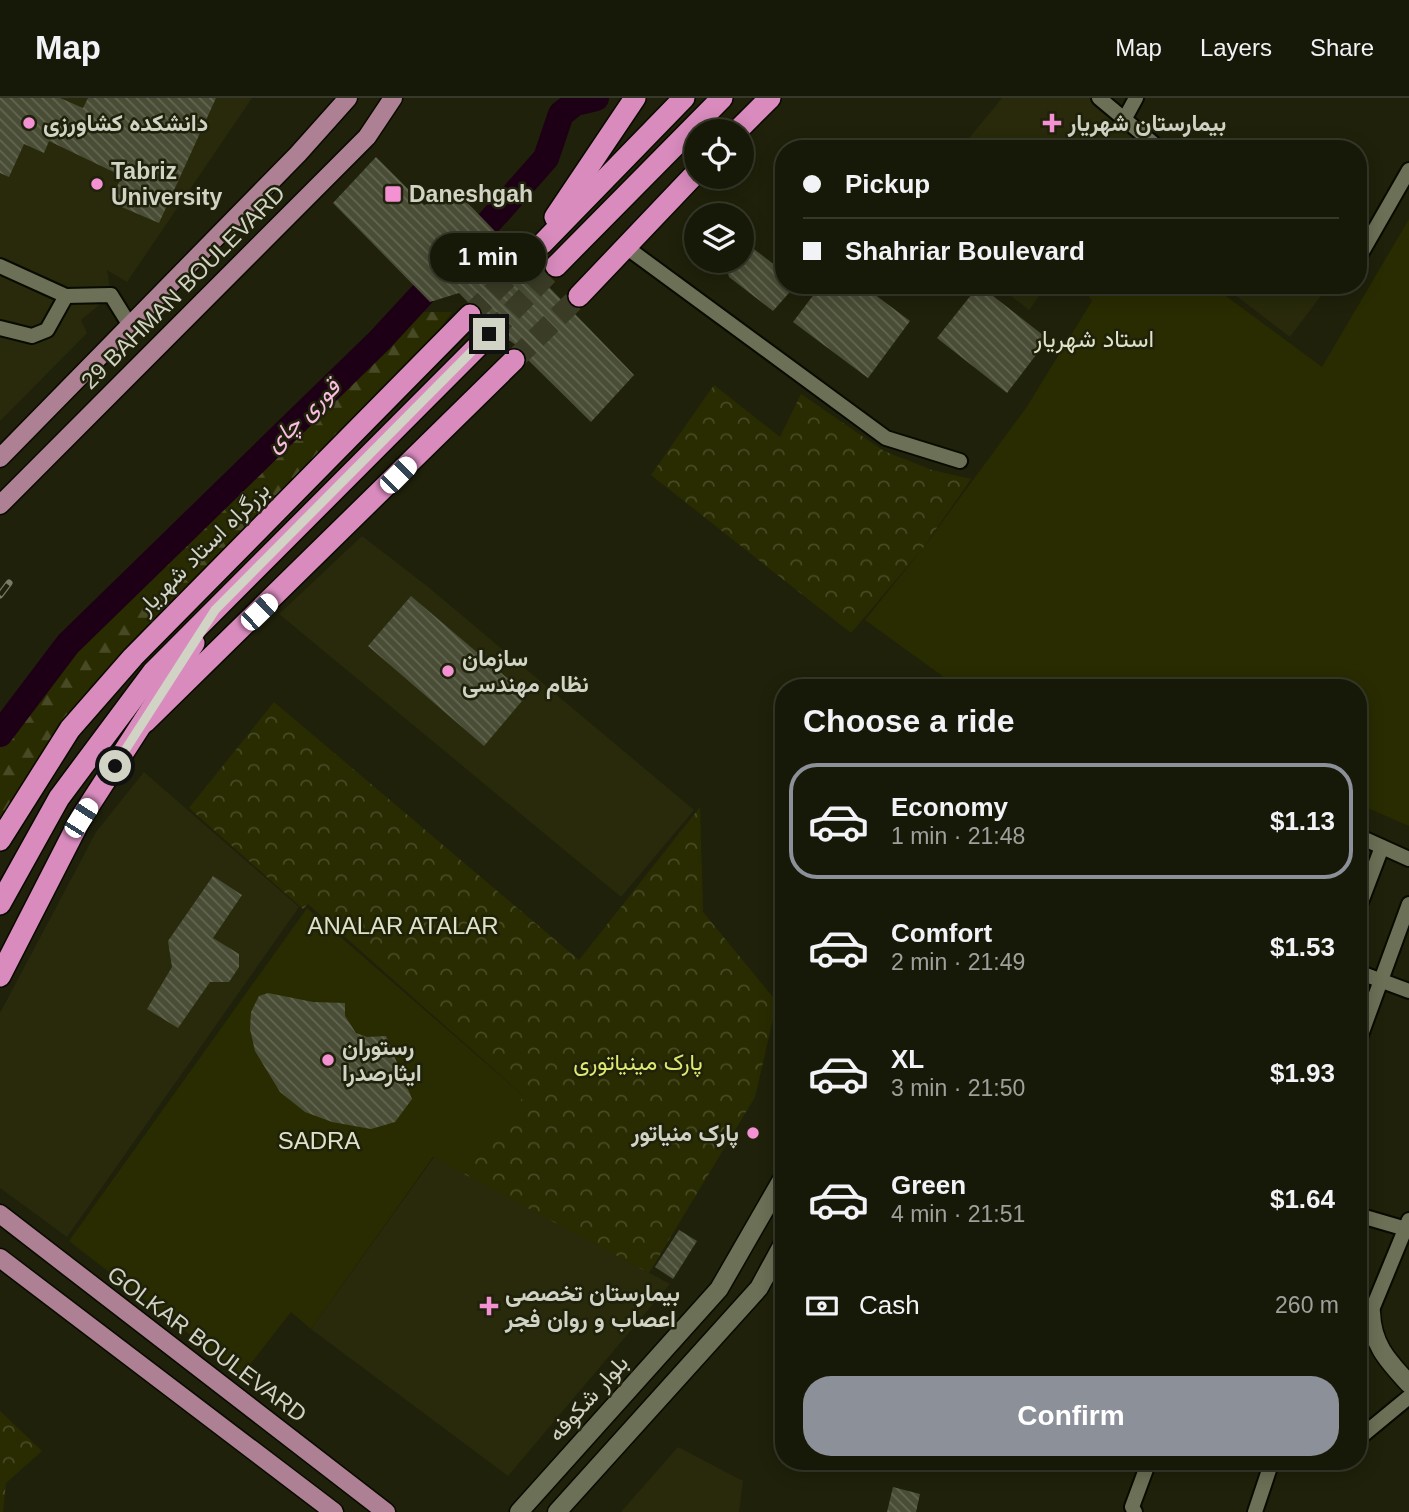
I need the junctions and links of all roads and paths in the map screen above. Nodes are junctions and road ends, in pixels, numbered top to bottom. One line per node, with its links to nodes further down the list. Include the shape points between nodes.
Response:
1 (348, 98): 21 (main road)
2 (393, 98): 27 (main road, 29 BAHMAN BOULEVARD, via 366,137)
3 (635, 98): 4 (highway, via 555,216 542,244)
4 (684, 98)
5 (722, 98): 17 (highway)
6 (769, 98): 9 (highway)
7 (1098, 98): 10 (street)
8 (1136, 98): 10 (street)
9 (749, 119)
10 (1125, 120): 11 (street)
11 (1149, 140)
12 (1409, 170): 14 (street)
13 (684, 186): 15 (highway)
14 (1367, 244)
15 (625, 247): 19 (highway); 26 (street, via 886,438)
16 (0, 266): 18 (street)
17 (556, 266)
18 (66, 296): 21 (street, via 111,295); 22 (street, via 47,330 32,336)
19 (579, 296)
20 (470, 314): 30 (highway, بزرگراه استاد شهریار, via 132,657 71,729)
21 (129, 324): 25 (main road)
22 (0, 328)
23 (489, 334): 28 (highway)
24 (514, 360): 29 (highway)
25 (0, 458)
26 (960, 461)
27 (0, 505)
28 (215, 610): 29 (highway); 35 (highway, via 153,672 59,799)
29 (145, 722): 38 (highway, via 81,818)
30 (0, 840)
31 (1367, 840): 32 (street)
32 (1382, 847): 33 (street); 34 (street)
33 (1409, 859)
34 (1367, 886)
35 (0, 904)
36 (1409, 904): 39 (street)
37 (1367, 975): 39 (street)
38 (0, 976)
39 (1382, 981): 40 (street); 41 (street)
40 (1409, 991)
41 (1367, 1020)
42 (775, 1192): 57 (main road, بلوار شکوفه, via 719,1289)
43 (0, 1214): 56 (main road, GOLKAR BOULEVARD)
44 (1367, 1217): 45 (street)
45 (1408, 1225): 48 (street)
46 (0, 1258): 55 (main road)
47 (775, 1259): 58 (main road, via 759,1288)
48 (1367, 1304)
49 (1367, 1314): 50 (main road, via 1378,1349)
50 (1409, 1384)
51 (1409, 1397): 52 (street)
52 (1367, 1432)
53 (1146, 1470): 59 (street, via 1132,1507)
54 (1269, 1470): 60 (street)
55 (334, 1512)
56 (386, 1512)
57 (519, 1512)
58 (557, 1512)
59 (1135, 1512)
60 (1255, 1512)

